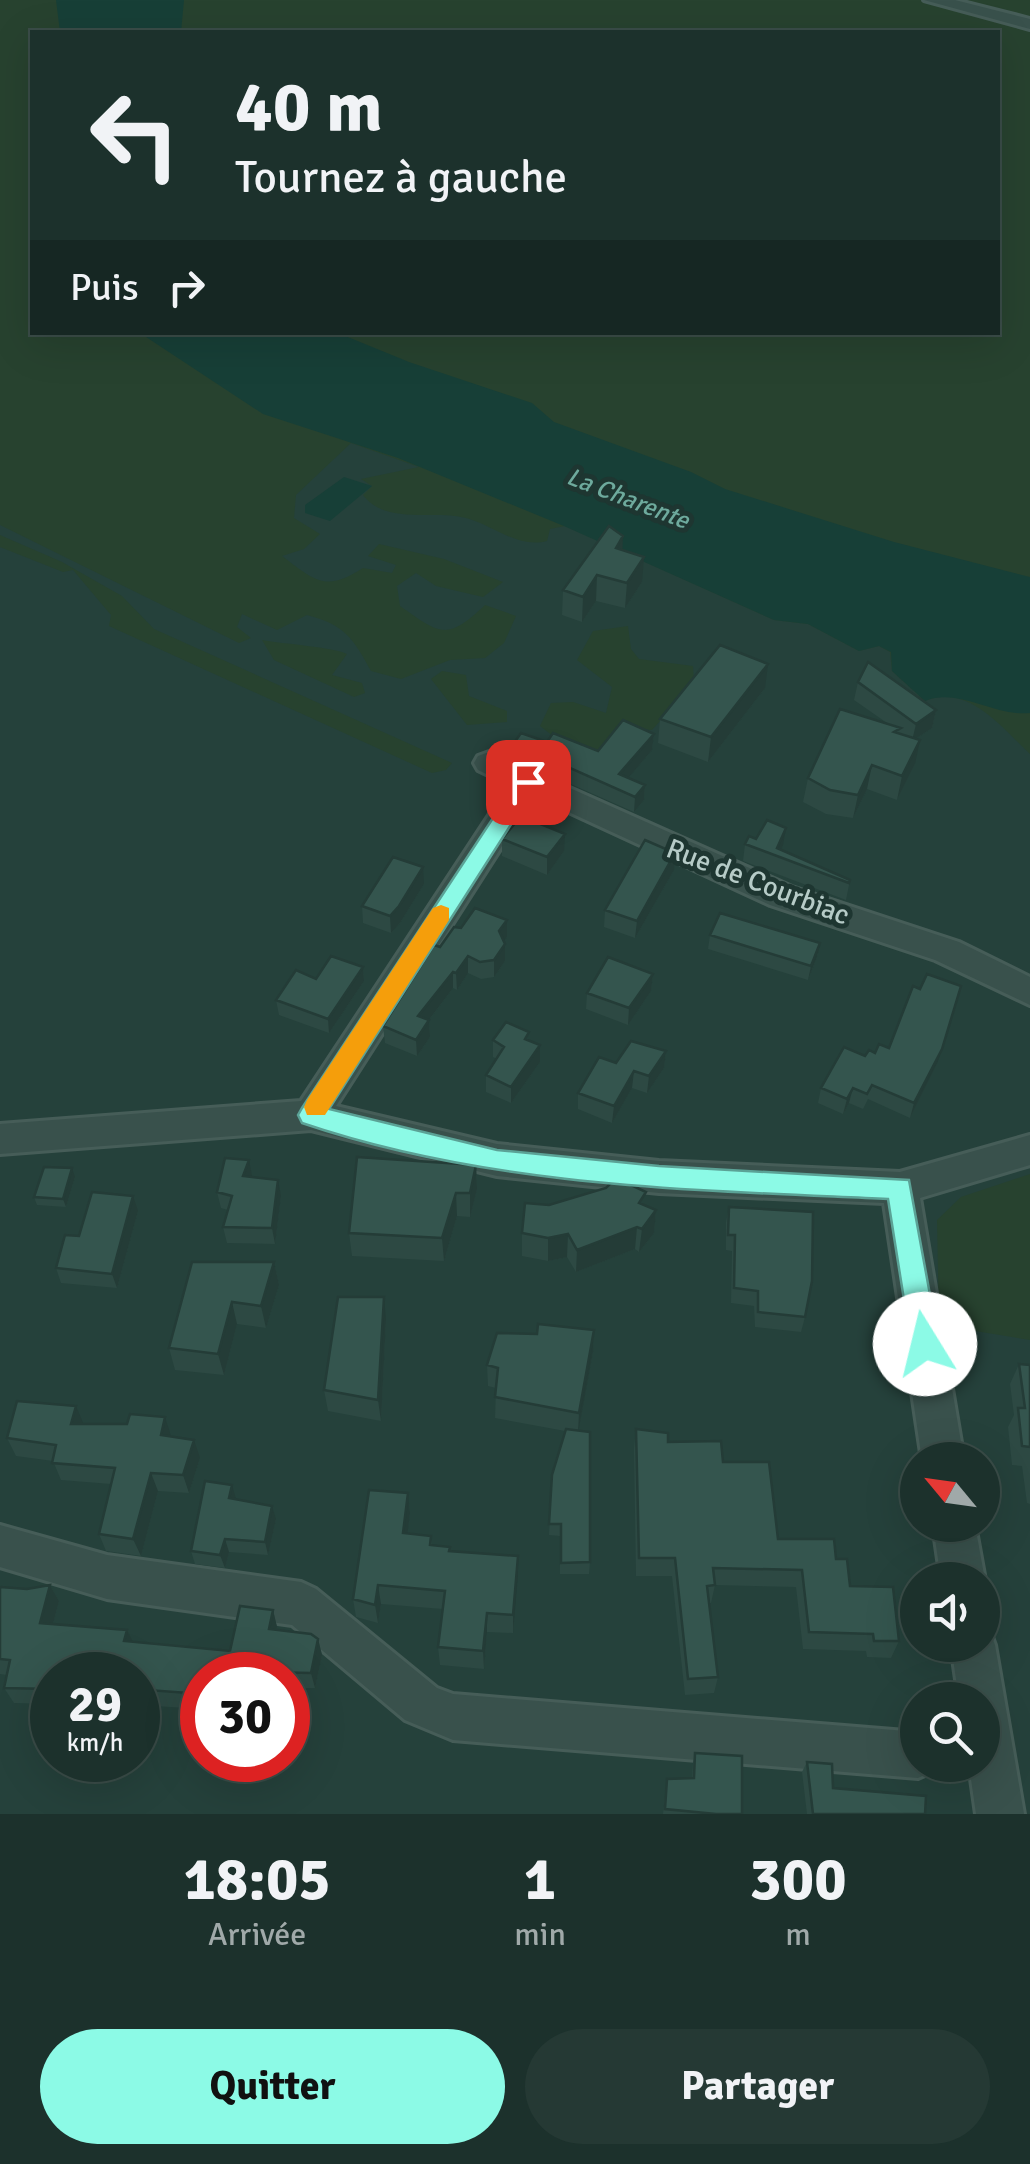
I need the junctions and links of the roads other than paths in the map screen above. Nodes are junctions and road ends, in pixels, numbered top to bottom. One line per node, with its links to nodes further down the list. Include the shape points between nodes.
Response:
1 (933, 0): 2 (street)
2 (1030, 24)
3 (489, 763): 4 (street, Rue de Courbiac)
4 (528, 782): 5 (street, Rue de Courbiac, via 781,896 947,952); 6 (street)
5 (1030, 992)
6 (311, 1115): 7 (street); 9 (street, via 497,1160 659,1178)
7 (0, 1139)
8 (1030, 1150): 9 (street)
9 (900, 1188): 10 (street)
10 (941, 1442)
11 (0, 1546): 12 (street, via 107,1577 301,1604 420,1704 453,1717)
12 (900, 1754)
13 (992, 1782): 14 (street)
14 (1000, 1814)

